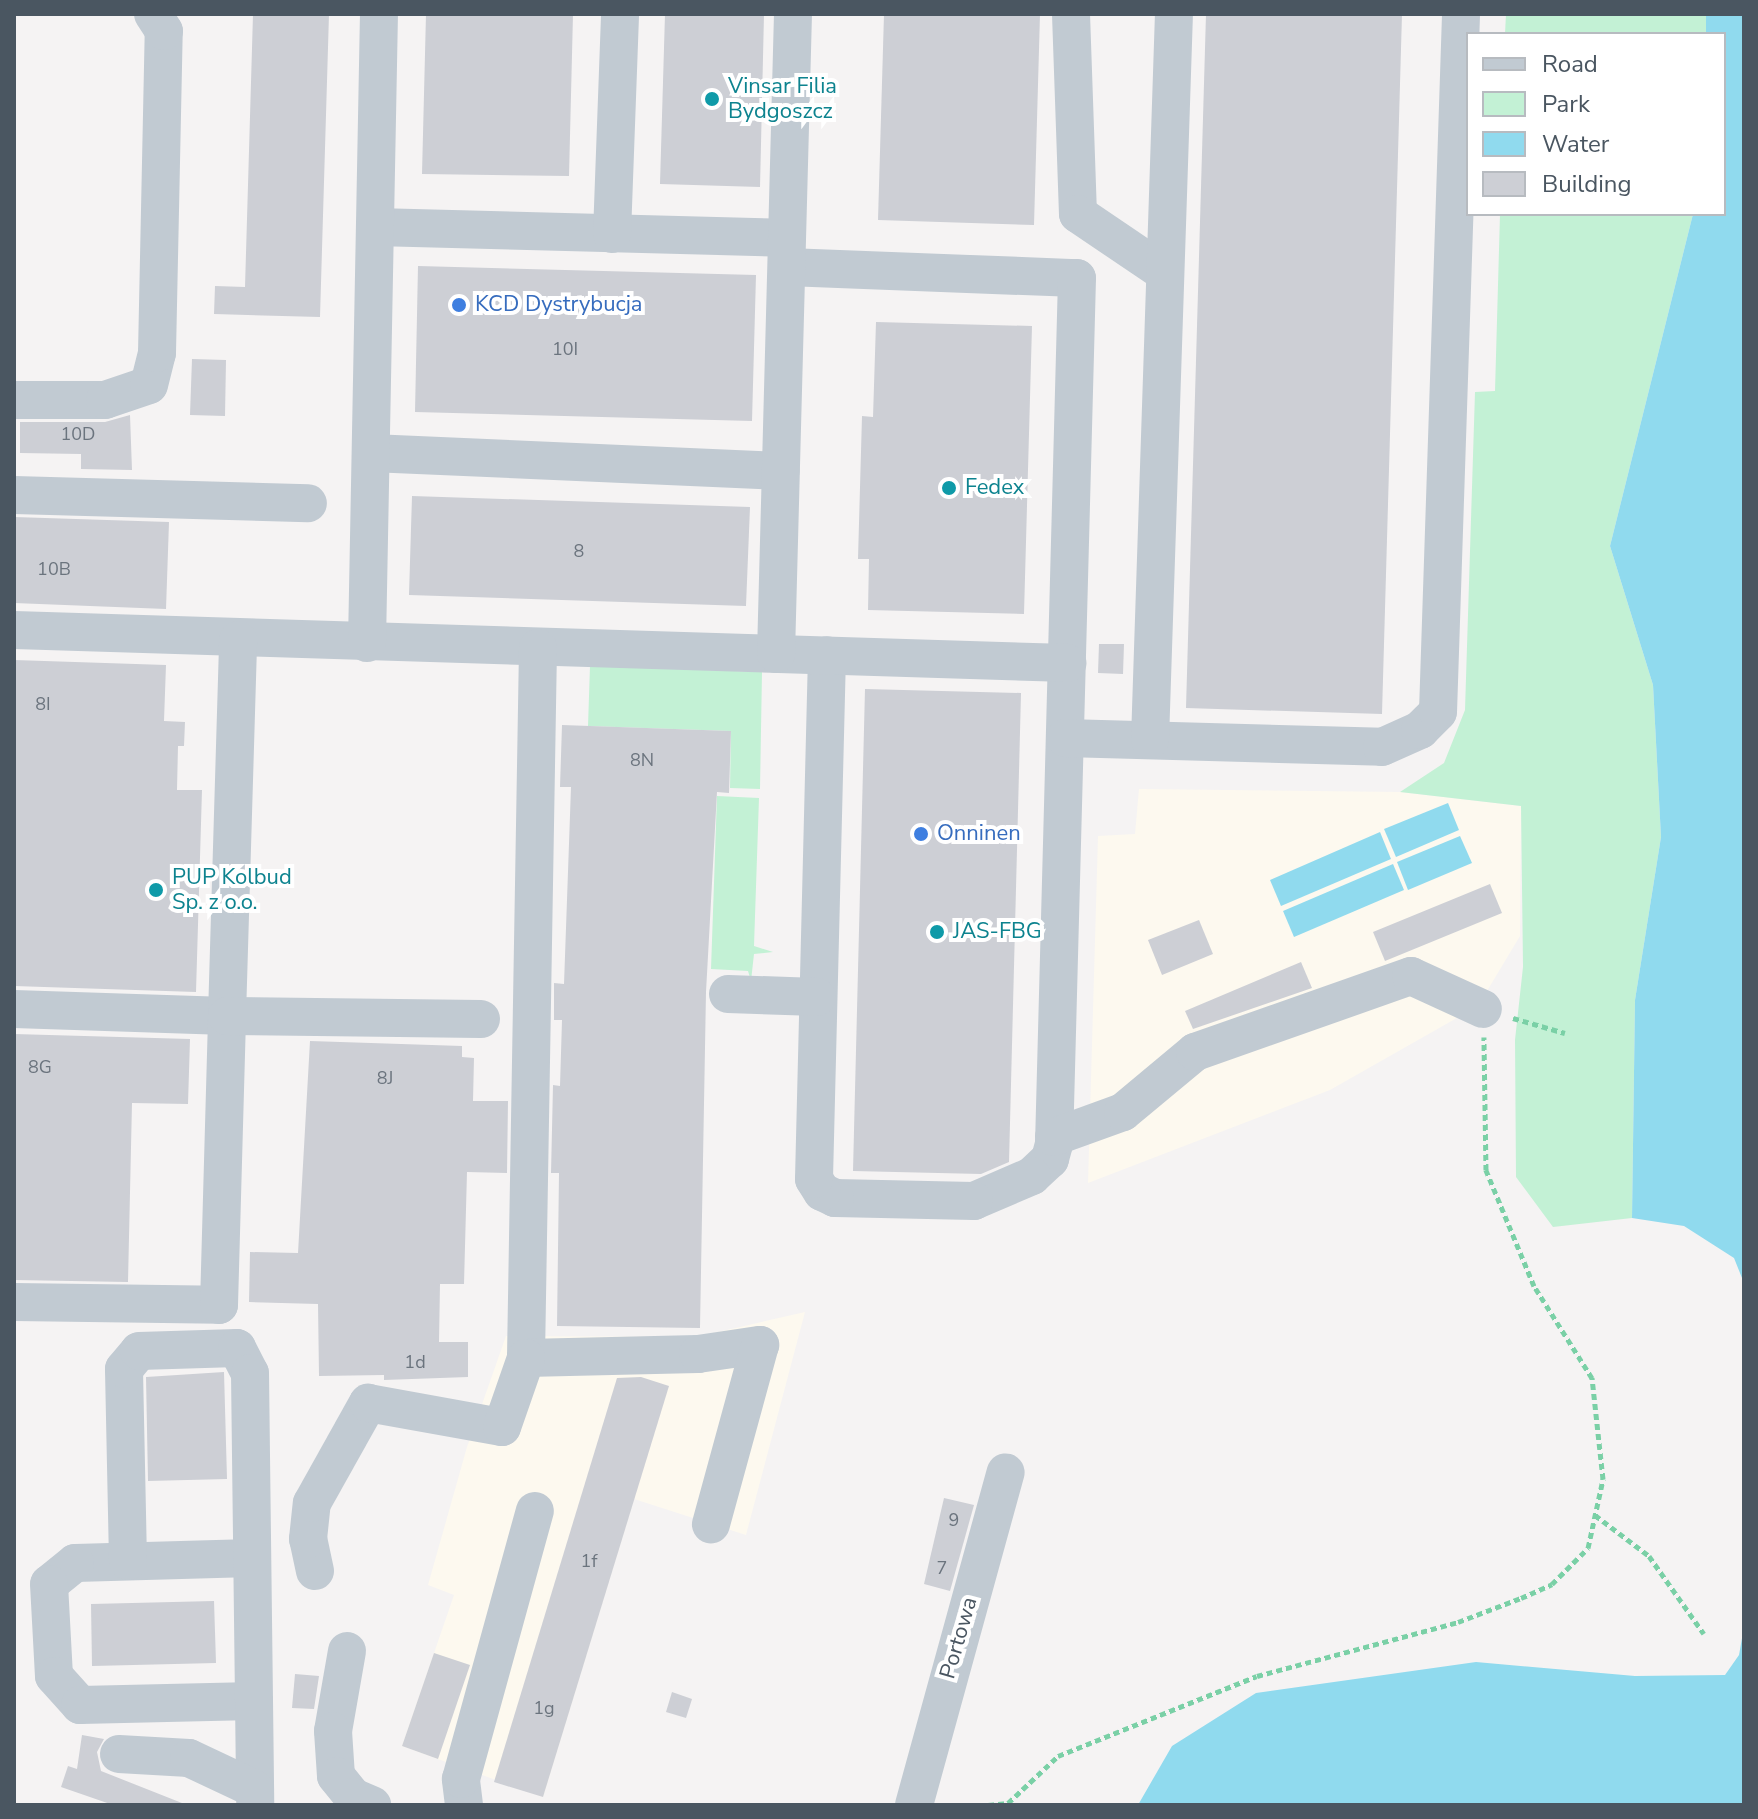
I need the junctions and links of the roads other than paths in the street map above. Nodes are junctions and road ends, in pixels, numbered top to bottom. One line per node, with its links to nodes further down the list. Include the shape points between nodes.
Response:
1 (153, 14): 12 (street, via 164,31 157,353 149,385 105,400)
2 (379, 14): 8 (street)
3 (620, 14): 9 (street)
4 (793, 14): 10 (street)
5 (1071, 14): 11 (street, via 1078,214)
6 (1174, 14): 11 (street)
7 (1461, 14): 25 (street, via 1438,712 1420,730 1382,747)
8 (375, 227): 9 (street); 13 (street)
9 (612, 234): 10 (street)
10 (787, 253): 14 (street); 23 (street, via 1077,278)
11 (1165, 273): 25 (street)
12 (14, 400)
13 (371, 453): 14 (street); 19 (street)
14 (781, 471): 21 (street)
15 (14, 495): 16 (street)
16 (308, 503)
17 (14, 630): 18 (street)
18 (238, 640): 19 (street); 30 (street)
19 (367, 643): 20 (street)
20 (538, 648): 21 (street); 34 (street)
21 (776, 654): 22 (street)
22 (827, 655): 23 (street); 27 (street)
23 (1067, 663): 24 (street)
24 (1065, 738): 25 (street); 32 (street)
25 (1150, 740)
26 (728, 994): 27 (street)
27 (817, 997): 32 (street, via 813,1165 822,1192 835,1198 974,1201 1032,1176 1050,1159)
28 (14, 1009): 30 (street)
29 (1483, 1009): 32 (street, via 1411,976 1195,1052 1123,1112)
30 (227, 1016): 31 (street); 33 (street, via 219,1305)
31 (481, 1019)
32 (1054, 1137)
33 (14, 1302)
34 (526, 1358): 37 (street, via 698,1354 760,1345); 40 (street, via 502,1427 368,1403 312,1503 308,1539)
35 (1006, 1472): 47 (street, Portowa)
36 (535, 1511): 46 (street, via 461,1779)
37 (711, 1524)
38 (252, 1558): 39 (street); 39 (street, via 250,1373 237,1348 139,1351 124,1369); 42 (street)
39 (128, 1561): 42 (street, via 75,1563 49,1584 54,1676 80,1705)
40 (315, 1571)
41 (347, 1651): 45 (street, via 333,1731 336,1776 353,1797)
42 (254, 1701): 44 (street)
43 (119, 1754): 44 (street, via 189,1758)
44 (255, 1797)
45 (372, 1805)
46 (464, 1805)
47 (914, 1805)

